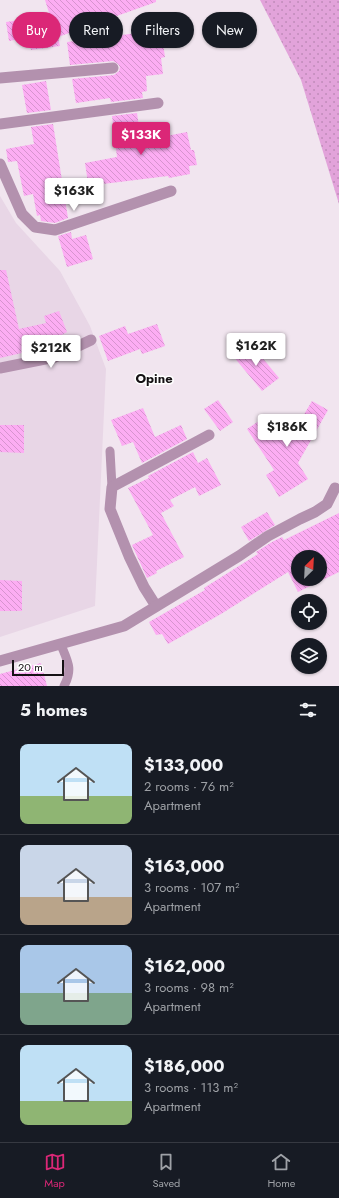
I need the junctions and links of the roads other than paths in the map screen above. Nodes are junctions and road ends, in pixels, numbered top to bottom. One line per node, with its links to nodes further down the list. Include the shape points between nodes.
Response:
1 (113, 68): 2 (street)
2 (0, 78)
3 (158, 103): 4 (street)
4 (0, 124)
5 (0, 164): 6 (street, via 22,214 35,227 55,230)
6 (171, 191)
7 (91, 340): 8 (street, via 55,357)
8 (0, 368)
9 (210, 435): 11 (street)
10 (110, 451): 11 (lane)
11 (112, 487): 13 (street, via 110,509 129,556)
12 (335, 488): 13 (street, via 327,504 315,512 268,536)
13 (156, 606): 14 (street, via 124,626)
14 (61, 645): 15 (street); 16 (lane, via 70,666)
15 (0, 661)
16 (64, 686)

